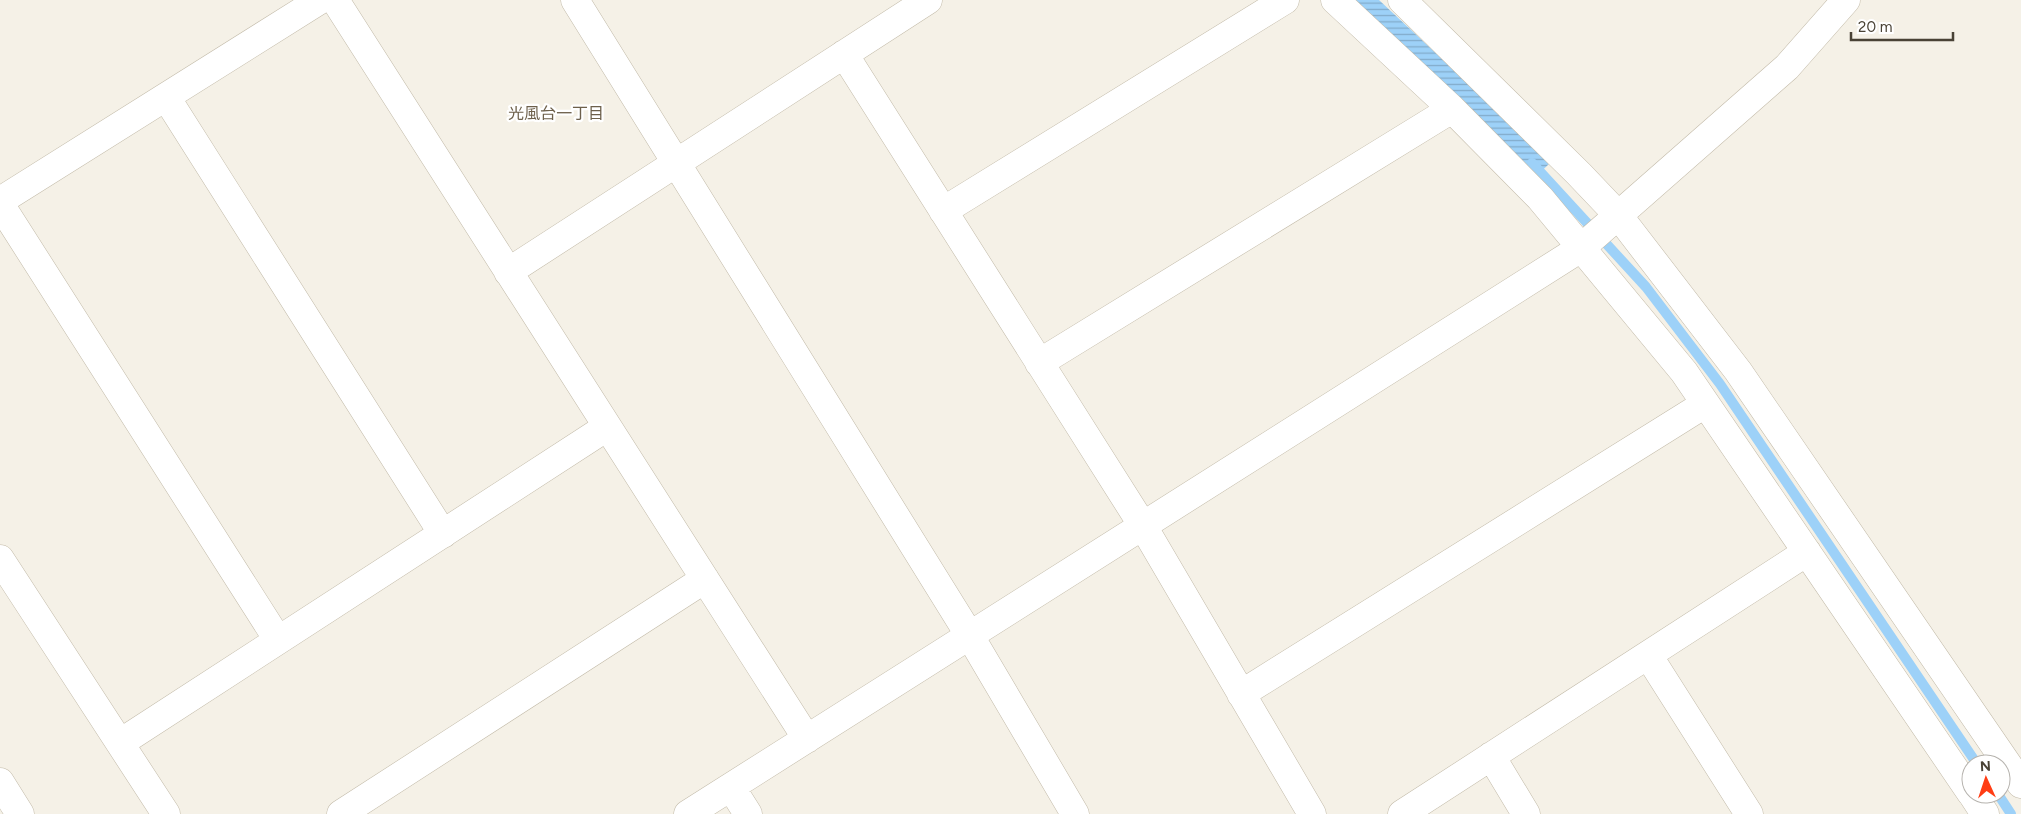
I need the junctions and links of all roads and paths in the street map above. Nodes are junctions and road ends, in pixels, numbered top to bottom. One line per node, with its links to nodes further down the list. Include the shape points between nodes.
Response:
1 (320, 0): 10 (street)
2 (335, 0): 17 (street)
3 (928, 0): 9 (street)
4 (1285, 0): 14 (street)
5 (1334, 0): 11 (street)
6 (1402, 0): 15 (street)
7 (1846, 0): 15 (street, via 1787,67)
8 (580, 2): 12 (street)
9 (844, 54): 12 (street); 14 (street)
10 (166, 97): 13 (street); 22 (street)
11 (1452, 109): 16 (street, via 1540,198); 18 (street)
12 (677, 163): 17 (street); 27 (street)
13 (0, 203): 28 (street)
14 (944, 211): 18 (street)
15 (1618, 215): 16 (street); 36 (street, via 1738,371)
16 (1581, 248): 19 (street, via 1684,372); 21 (street)
17 (508, 272): 20 (street)
18 (1040, 363): 21 (street)
19 (1705, 404): 23 (street); 30 (street)
20 (607, 427): 22 (street); 25 (street)
21 (1143, 526): 27 (street); 30 (street)
22 (443, 534): 28 (street)
23 (1807, 552): 29 (street); 34 (street)
24 (0, 559): 26 (street)
25 (705, 579): 31 (street); 40 (street)
26 (8, 587): 32 (street)
27 (970, 636): 31 (street); 43 (street)
28 (278, 640): 32 (street)
29 (1648, 655): 33 (street); 47 (street)
30 (1241, 694): 44 (street)
31 (807, 739): 37 (street)
32 (120, 743): 39 (street)
33 (1491, 756): 45 (street); 46 (street)
34 (1961, 778)
35 (0, 782): 38 (street)
36 (2021, 784)
37 (731, 787): 41 (street); 42 (street)
38 (20, 814)
39 (166, 814)
40 (341, 814)
41 (688, 814)
42 (748, 814)
43 (1075, 814)
44 (1312, 814)
45 (1402, 814)
46 (1526, 814)
47 (1749, 814)

